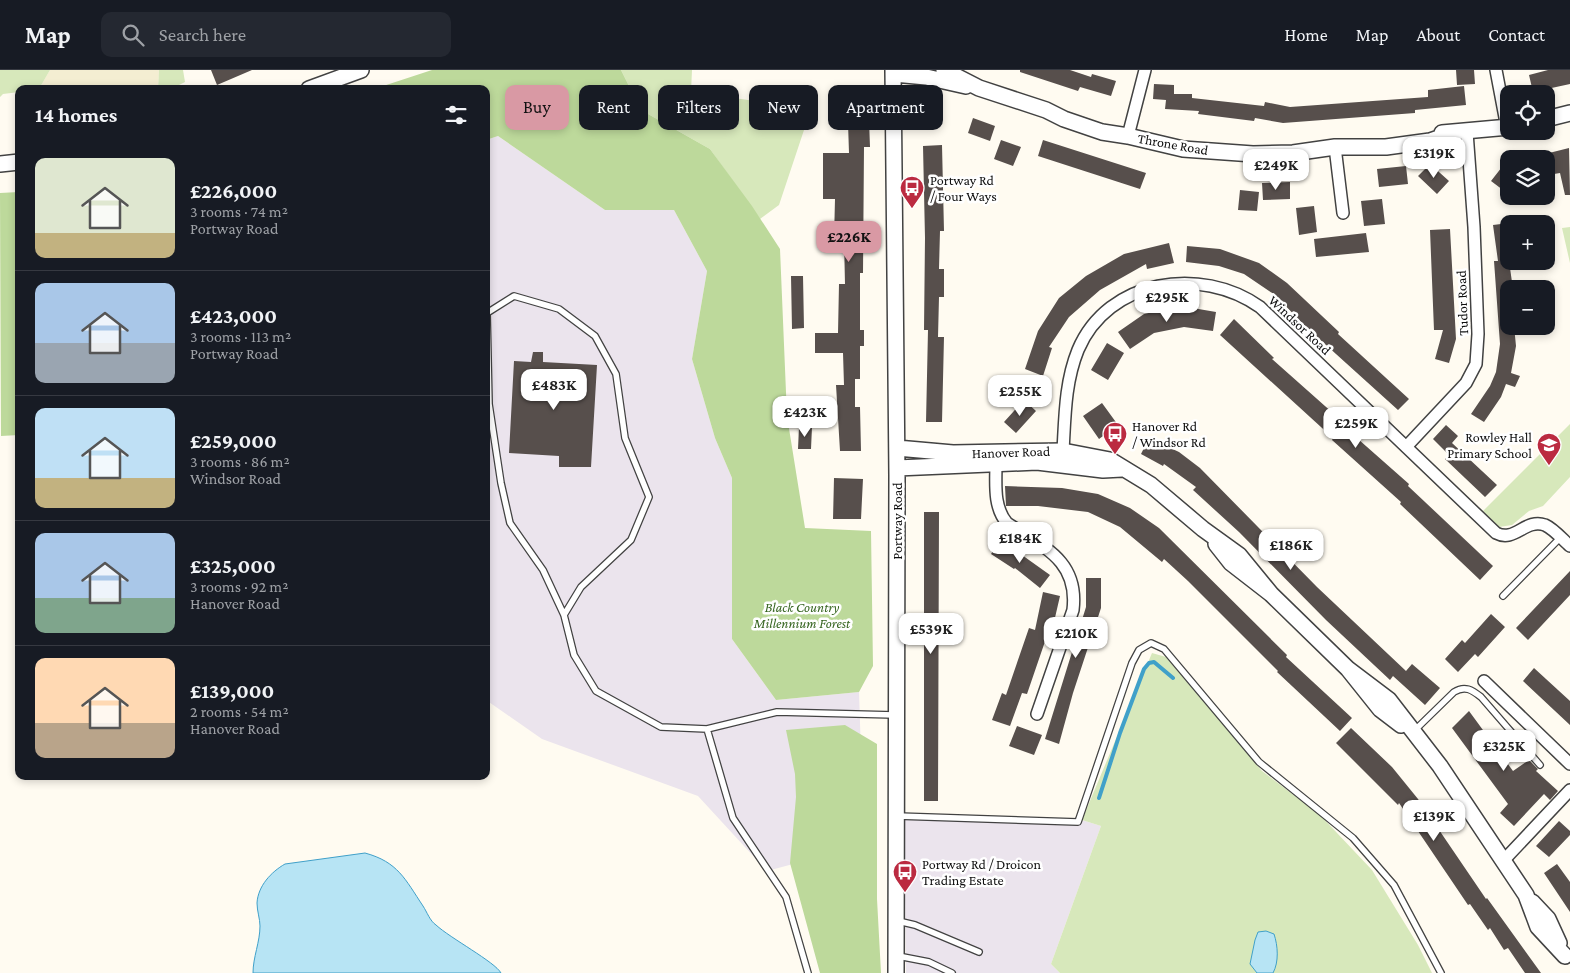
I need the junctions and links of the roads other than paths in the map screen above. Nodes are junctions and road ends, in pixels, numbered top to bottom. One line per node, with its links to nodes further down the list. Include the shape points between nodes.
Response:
1 (361, 70): 6 (street)
2 (944, 70): 7 (street, Throne Road)
3 (1145, 70): 13 (street)
4 (1496, 70): 8 (street, Throne Road)
5 (894, 72): 7 (street, Throne Road); 21 (street, Portway Road)
6 (320, 85)
7 (979, 88): 13 (street, Throne Road, via 1102,132)
8 (1500, 89)
9 (1570, 114): 10 (street)
10 (1555, 117)
11 (1500, 129): 12 (street, Throne Road)
12 (1467, 132): 14 (street, Throne Road, via 1387,137 1367,145); 20 (street, Tudor Road, via 1474,227 1476,364 1466,383)
13 (1128, 136): 14 (street, Throne Road, via 1184,149 1230,153 1293,153)
14 (1335, 147): 17 (street)
15 (15, 162): 16 (street)
16 (0, 164)
17 (1343, 213)
18 (490, 312): 27 (lane, via 514,296 559,310 596,336 616,374 625,438 649,497 631,540 582,587)
19 (490, 411): 27 (lane, via 510,523 543,570)
20 (1406, 446): 22 (street, Windsor Road, via 1260,307 1225,288 1178,282 1137,293 1101,317 1088,332 1079,348 1067,386); 25 (street, Windsor Road, via 1496,533 1510,536 1538,523)
21 (897, 448): 23 (street, Hanover Road); 24 (street, Portway Road)
22 (1062, 457): 23 (street, Hanover Road); 32 (street, Hanover Road, via 1110,460 1151,485 1239,555 1271,594 1348,669 1389,700)
23 (995, 458): 24 (street, Hanover Road); 29 (street, via 1000,516 1057,556 1067,567 1075,594 1074,610)
24 (897, 468): 30 (street, Portway Road)
25 (1567, 542): 26 (lane, Windsor Road)
26 (1504, 596)
27 (564, 615): 31 (lane, via 574,655 596,691 661,727)
28 (1484, 681): 33 (street)
29 (1037, 714)
30 (896, 715): 31 (lane, via 777,712); 36 (street, Portway Road)
31 (707, 729): 42 (lane, via 733,818 786,897)
32 (1412, 733): 34 (lane, via 1460,689 1470,689 1481,697); 37 (street, Hanover Road, via 1440,766)
33 (1570, 764)
34 (1540, 765)
35 (1568, 798): 37 (street)
36 (895, 816): 38 (street, Portway Road); 45 (lane, via 1078,822 1132,663 1139,650 1151,643 1164,649 1259,762 1353,838 1394,885)
37 (1504, 860): 41 (street, Hanover Road, via 1526,895 1538,927)
38 (896, 921): 39 (lane, via 915,925); 40 (street, Portway Road)
39 (980, 952)
40 (896, 956): 43 (street, Portway Road); 44 (lane, via 928,962)
41 (1567, 960)
42 (808, 973)
43 (896, 973)
44 (952, 973)
45 (1441, 973)

